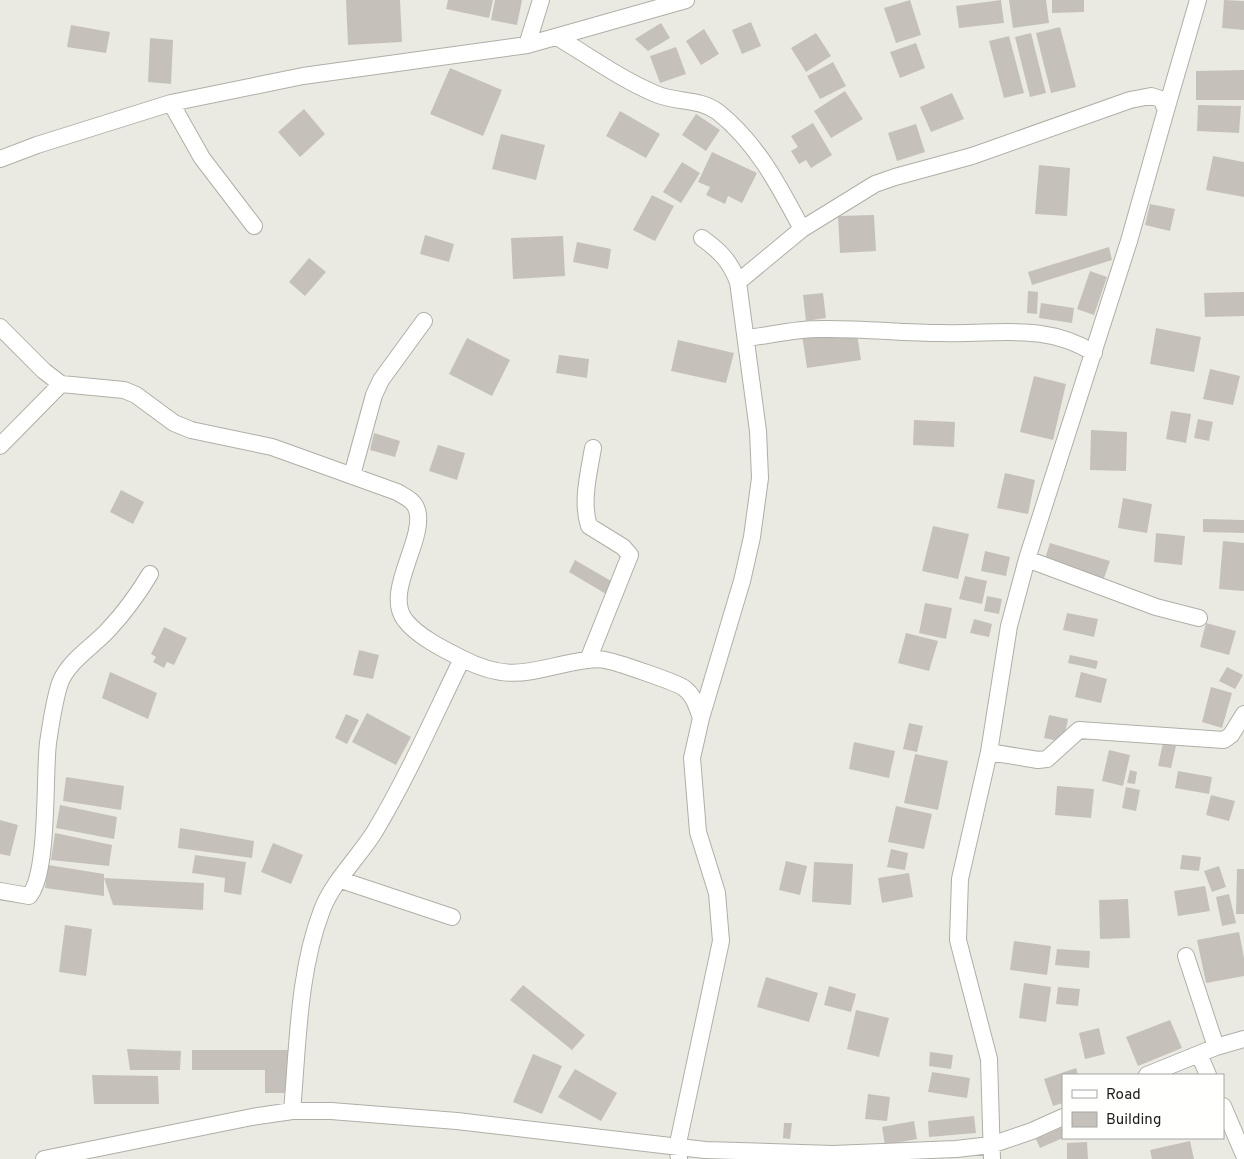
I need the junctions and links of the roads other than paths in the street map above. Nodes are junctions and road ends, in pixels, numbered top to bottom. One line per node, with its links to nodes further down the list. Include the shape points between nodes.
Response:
1 (540, 0): 5 (street)
2 (686, 0): 4 (street)
3 (1198, 0): 7 (street)
4 (557, 37): 5 (street); 10 (street, via 657,95 698,101 717,112 757,151)
5 (528, 45): 6 (street, via 303,76)
6 (171, 103): 8 (street); 9 (street, via 202,158)
7 (1166, 110): 10 (street, via 1161,99 1156,97 1130,100 972,156 895,177 858,194); 16 (street)
8 (0, 159)
9 (254, 226)
10 (802, 229): 12 (street)
11 (702, 238): 12 (street, via 720,250 731,264)
12 (738, 282): 15 (street)
13 (424, 320): 20 (street, via 374,395)
14 (0, 327): 17 (street)
15 (747, 338): 16 (street, via 817,329 945,334 1038,332 1062,337); 27 (street, via 758,431 760,478 757,508 742,581)
16 (1094, 353): 21 (street)
17 (61, 384): 18 (street); 20 (street, via 124,390 174,423 191,430 272,447)
18 (0, 446)
19 (593, 448): 25 (street, via 586,517 589,526 624,547 630,555)
20 (352, 475): 24 (street, via 397,492 411,500 417,510 418,523 399,593 399,607 404,620 418,632)
21 (1027, 559): 23 (street, via 1156,607); 28 (street, via 1010,626)
22 (150, 574): 30 (street, via 134,600 61,681 48,744 40,869 34,890 28,896)
23 (1199, 618)
24 (462, 659): 25 (street, via 496,672 523,674); 29 (street, via 375,832)
25 (588, 660): 27 (street, via 609,661 684,687 693,698)
26 (1244, 714): 28 (street, via 1232,736 1224,740 1079,730 1047,759)
27 (701, 718): 42 (street, via 692,758 696,815 717,893 721,941)
28 (989, 752): 41 (street, via 960,879 958,940 989,1059)
29 (341, 880): 31 (street); 39 (street, via 323,906 309,958)
30 (0, 891)
31 (452, 917)
32 (1186, 956): 34 (street)
33 (1244, 1039): 34 (street)
34 (1216, 1046): 35 (street)
35 (1198, 1054): 36 (street); 37 (street)
36 (1149, 1074)
37 (1208, 1074)
38 (1224, 1108): 43 (street)
39 (292, 1111): 42 (street, via 456,1121); 44 (street)
40 (1062, 1117): 41 (street)
41 (992, 1152): 42 (street, via 956,1149 833,1154)
42 (678, 1154)
43 (1244, 1155)
44 (44, 1159)

